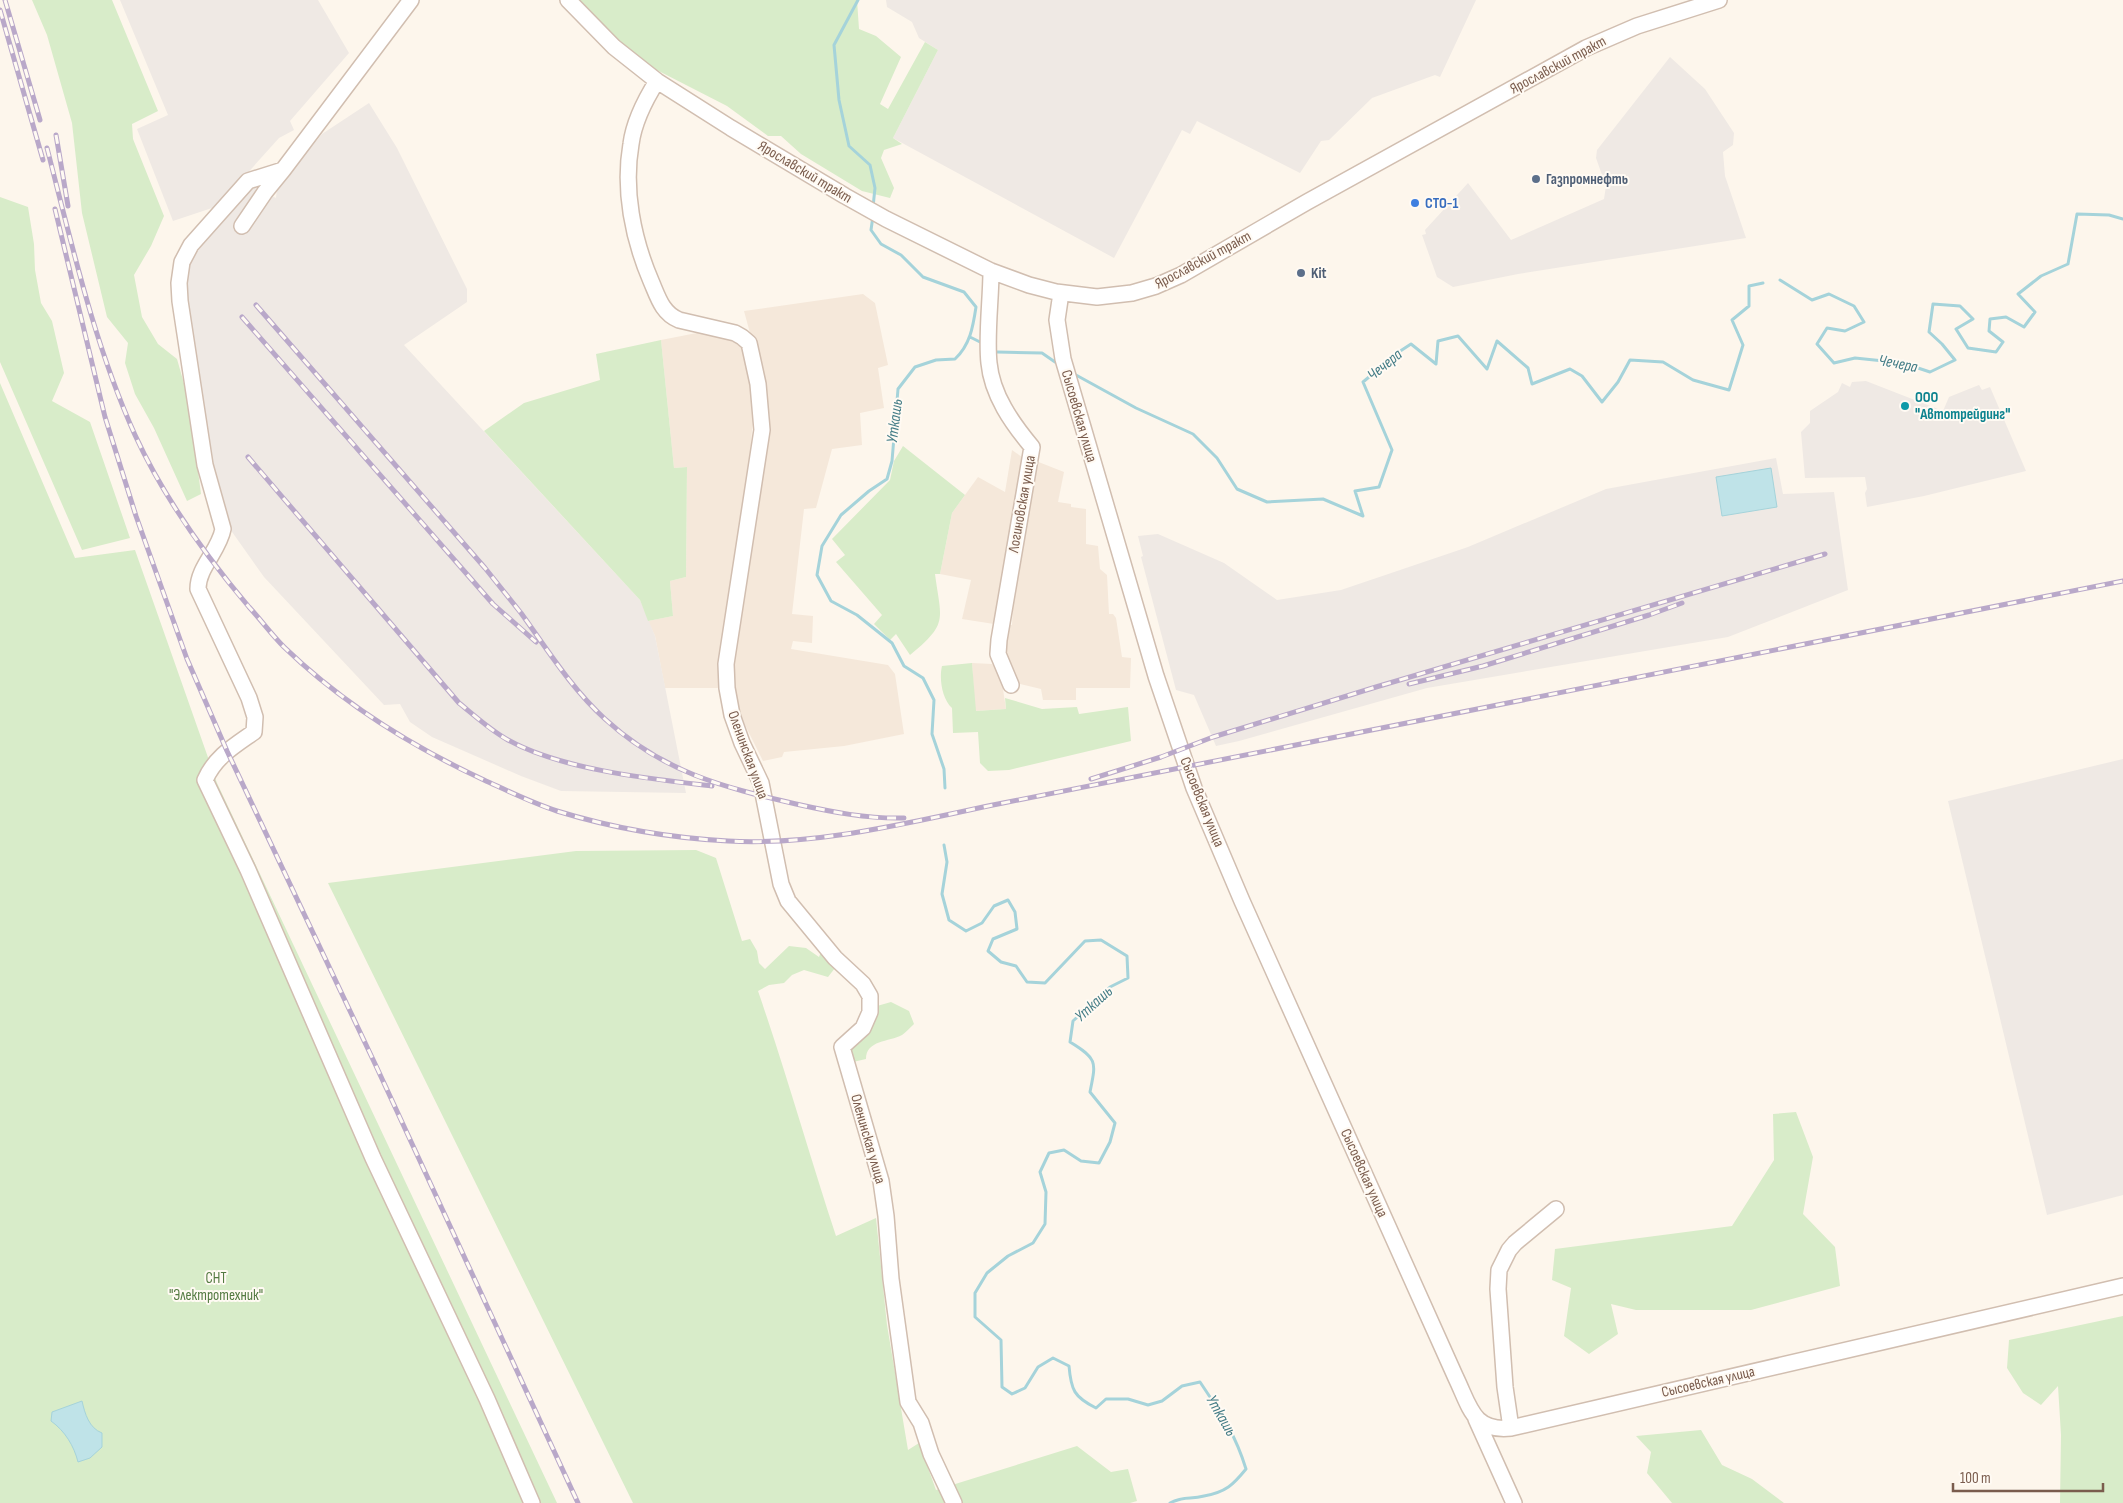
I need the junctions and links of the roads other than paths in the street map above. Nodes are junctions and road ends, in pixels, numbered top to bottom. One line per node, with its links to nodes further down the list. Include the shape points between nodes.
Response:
1 (411, 0): 5 (street)
2 (568, 0): 4 (street, Ярославский тракт, via 614,47)
3 (1719, 0): 8 (street, Ярославский тракт, via 1637,26 1586,48 1181,275 1132,293 1114,296)
4 (657, 81): 7 (street, Ярославский тракт, via 845,196); 16 (street, Оленинская улица, via 637,121 628,168 630,201 640,253 657,295 671,316 735,333 749,343 758,384 762,430 726,664 732,715 761,783 781,884 788,902 870,996 870,1012 863,1028 842,1047 881,1182 908,1402 922,1423 931,1454)
5 (283, 170): 6 (street); 15 (street, via 248,181 192,245 182,262 179,282 205,465 223,529 221,540 198,580 198,589 250,698 255,718 254,732 218,759 205,780 248,870 373,1158)
6 (242, 226)
7 (991, 271): 8 (street, Ярославский тракт); 9 (street, Логиновская улица, via 989,363 993,383 1013,425 1032,447 999,640 998,654)
8 (1061, 293): 12 (street, Сысоевская улица, via 1057,320 1063,359 1156,676 1194,788)
9 (1011, 685)
10 (1556, 1208): 13 (street, via 1515,1243 1499,1270)
11 (2123, 1286): 13 (street, Сысоевская улица)
12 (1474, 1415): 13 (street, Сысоевская улица, via 1489,1428); 14 (street)
13 (1507, 1428): 14 (street, via 1495,1435)
14 (1493, 1457): 17 (street)
15 (532, 1503)
16 (954, 1503)
17 (1514, 1503)

